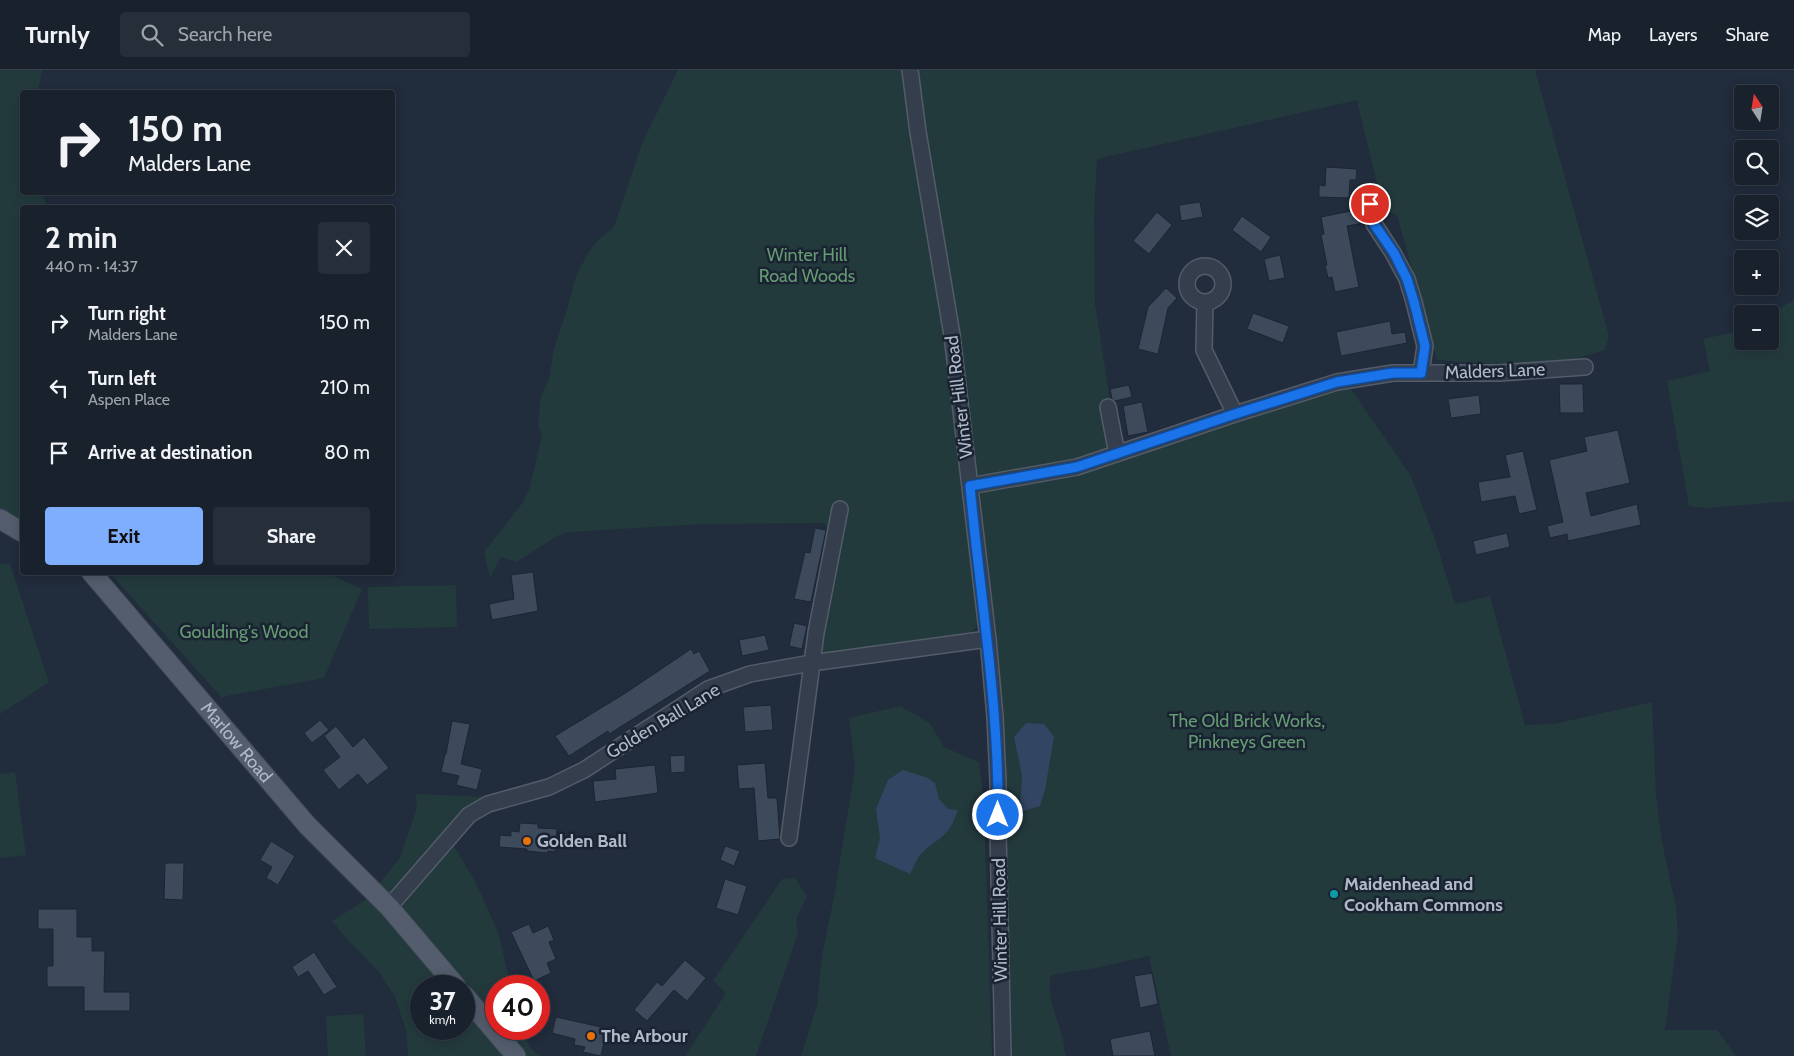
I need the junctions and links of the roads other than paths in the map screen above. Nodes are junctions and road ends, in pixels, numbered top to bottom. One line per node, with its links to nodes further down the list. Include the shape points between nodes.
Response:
1 (910, 70): 9 (street, Winter Hill Road, via 952,335)
2 (1370, 204): 5 (street, via 1374,224 1394,253 1414,302 1425,346)
3 (1205, 302): 7 (street, via 1204,350)
4 (1585, 367): 5 (street, Malders Lane)
5 (1421, 373): 7 (street, Malders Lane, via 1393,373 1337,382)
6 (1108, 407): 8 (street)
7 (1235, 414): 8 (street, Malders Lane)
8 (1117, 454): 9 (street, Malders Lane, via 1077,467)
9 (970, 486): 14 (street, Winter Hill Road)
10 (840, 509): 15 (street)
11 (0, 519): 12 (main road)
12 (20, 531)
13 (94, 575): 17 (main road, Marlow Road, via 307,825)
14 (988, 639): 15 (street, Golden Ball Lane); 21 (street, Winter Hill Road, via 998,781)
15 (812, 663): 16 (street); 17 (street, Golden Ball Lane, via 750,674 708,689 584,770 549,787 488,804 468,815)
16 (789, 838)
17 (389, 907): 18 (main road, Marlow Road)
18 (447, 975)
19 (475, 1008): 20 (main road)
20 (516, 1056)
21 (1003, 1056)

